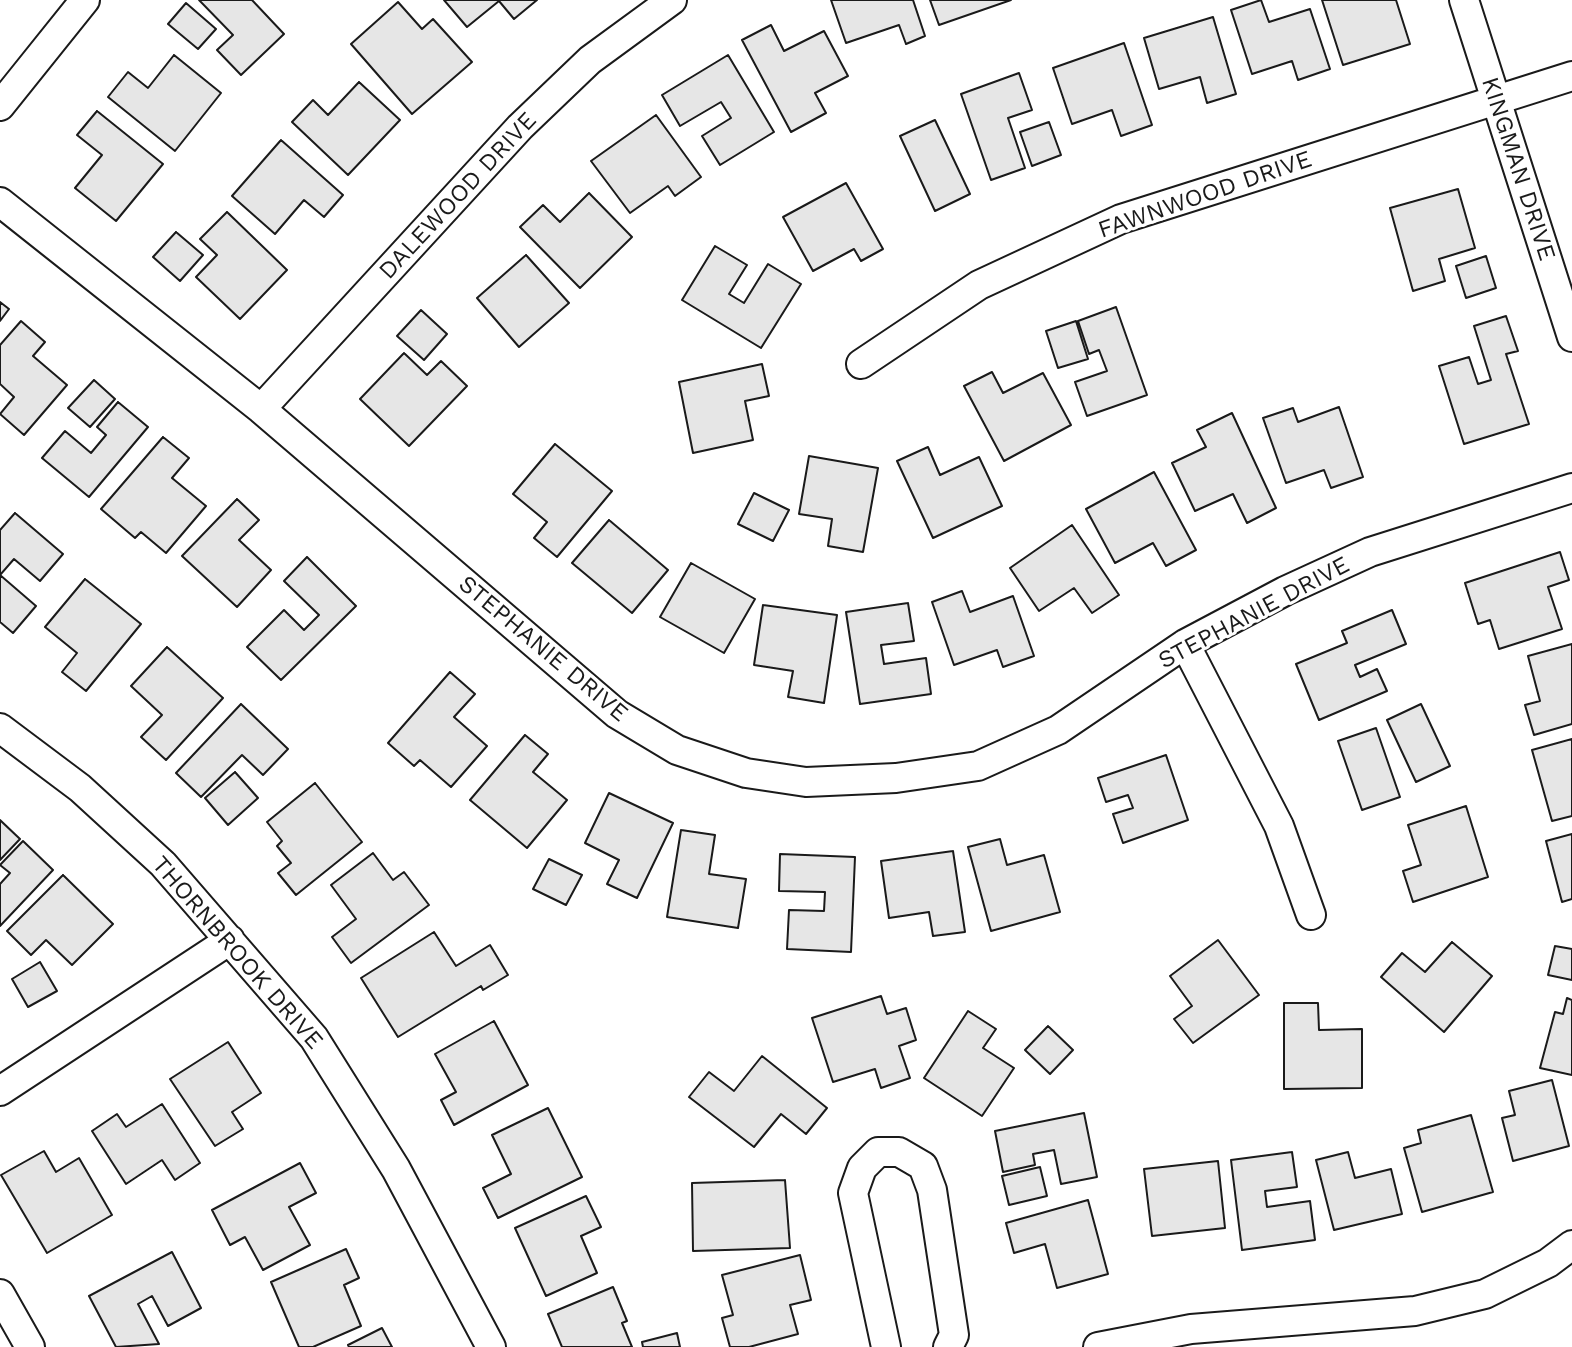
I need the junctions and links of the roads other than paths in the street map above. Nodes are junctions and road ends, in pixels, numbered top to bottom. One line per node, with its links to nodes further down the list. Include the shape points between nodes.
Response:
1 (85, 0): 6 (street)
2 (672, 0): 10 (street, DALEWOOD DRIVE, via 590,60 520,127)
3 (1464, 0): 5 (street, KINGMAN DRIVE)
4 (1572, 76): 5 (street, FAWNWOOD DRIVE)
5 (1496, 101): 8 (street, KINGMAN DRIVE); 9 (street, FAWNWOOD DRIVE, via 1121,219 979,285)
6 (0, 106)
7 (0, 202): 10 (street, STEPHANIE DRIVE)
8 (1572, 337)
9 (861, 364)
10 (261, 409): 12 (street, STEPHANIE DRIVE, via 617,714 677,750 746,773 806,782 896,778 978,766 1058,730)
11 (1572, 488): 12 (street, STEPHANIE DRIVE, via 1370,552)
12 (1185, 644): 14 (street, via 1279,826)
13 (0, 728): 15 (street, THORNBROOK DRIVE, via 80,788 163,864)
14 (1311, 915)
15 (230, 940): 16 (street); 20 (street, THORNBROOK DRIVE, via 314,1038 396,1169)
16 (0, 1091)
17 (1572, 1245): 23 (street, via 1485,1294 1415,1311 1191,1329)
18 (0, 1294): 19 (street)
19 (30, 1347)
20 (491, 1347)
21 (886, 1347): 22 (street, via 853,1193 862,1168 878,1152 899,1152 923,1166 932,1190 954,1335)
22 (948, 1347)
23 (1098, 1347)

